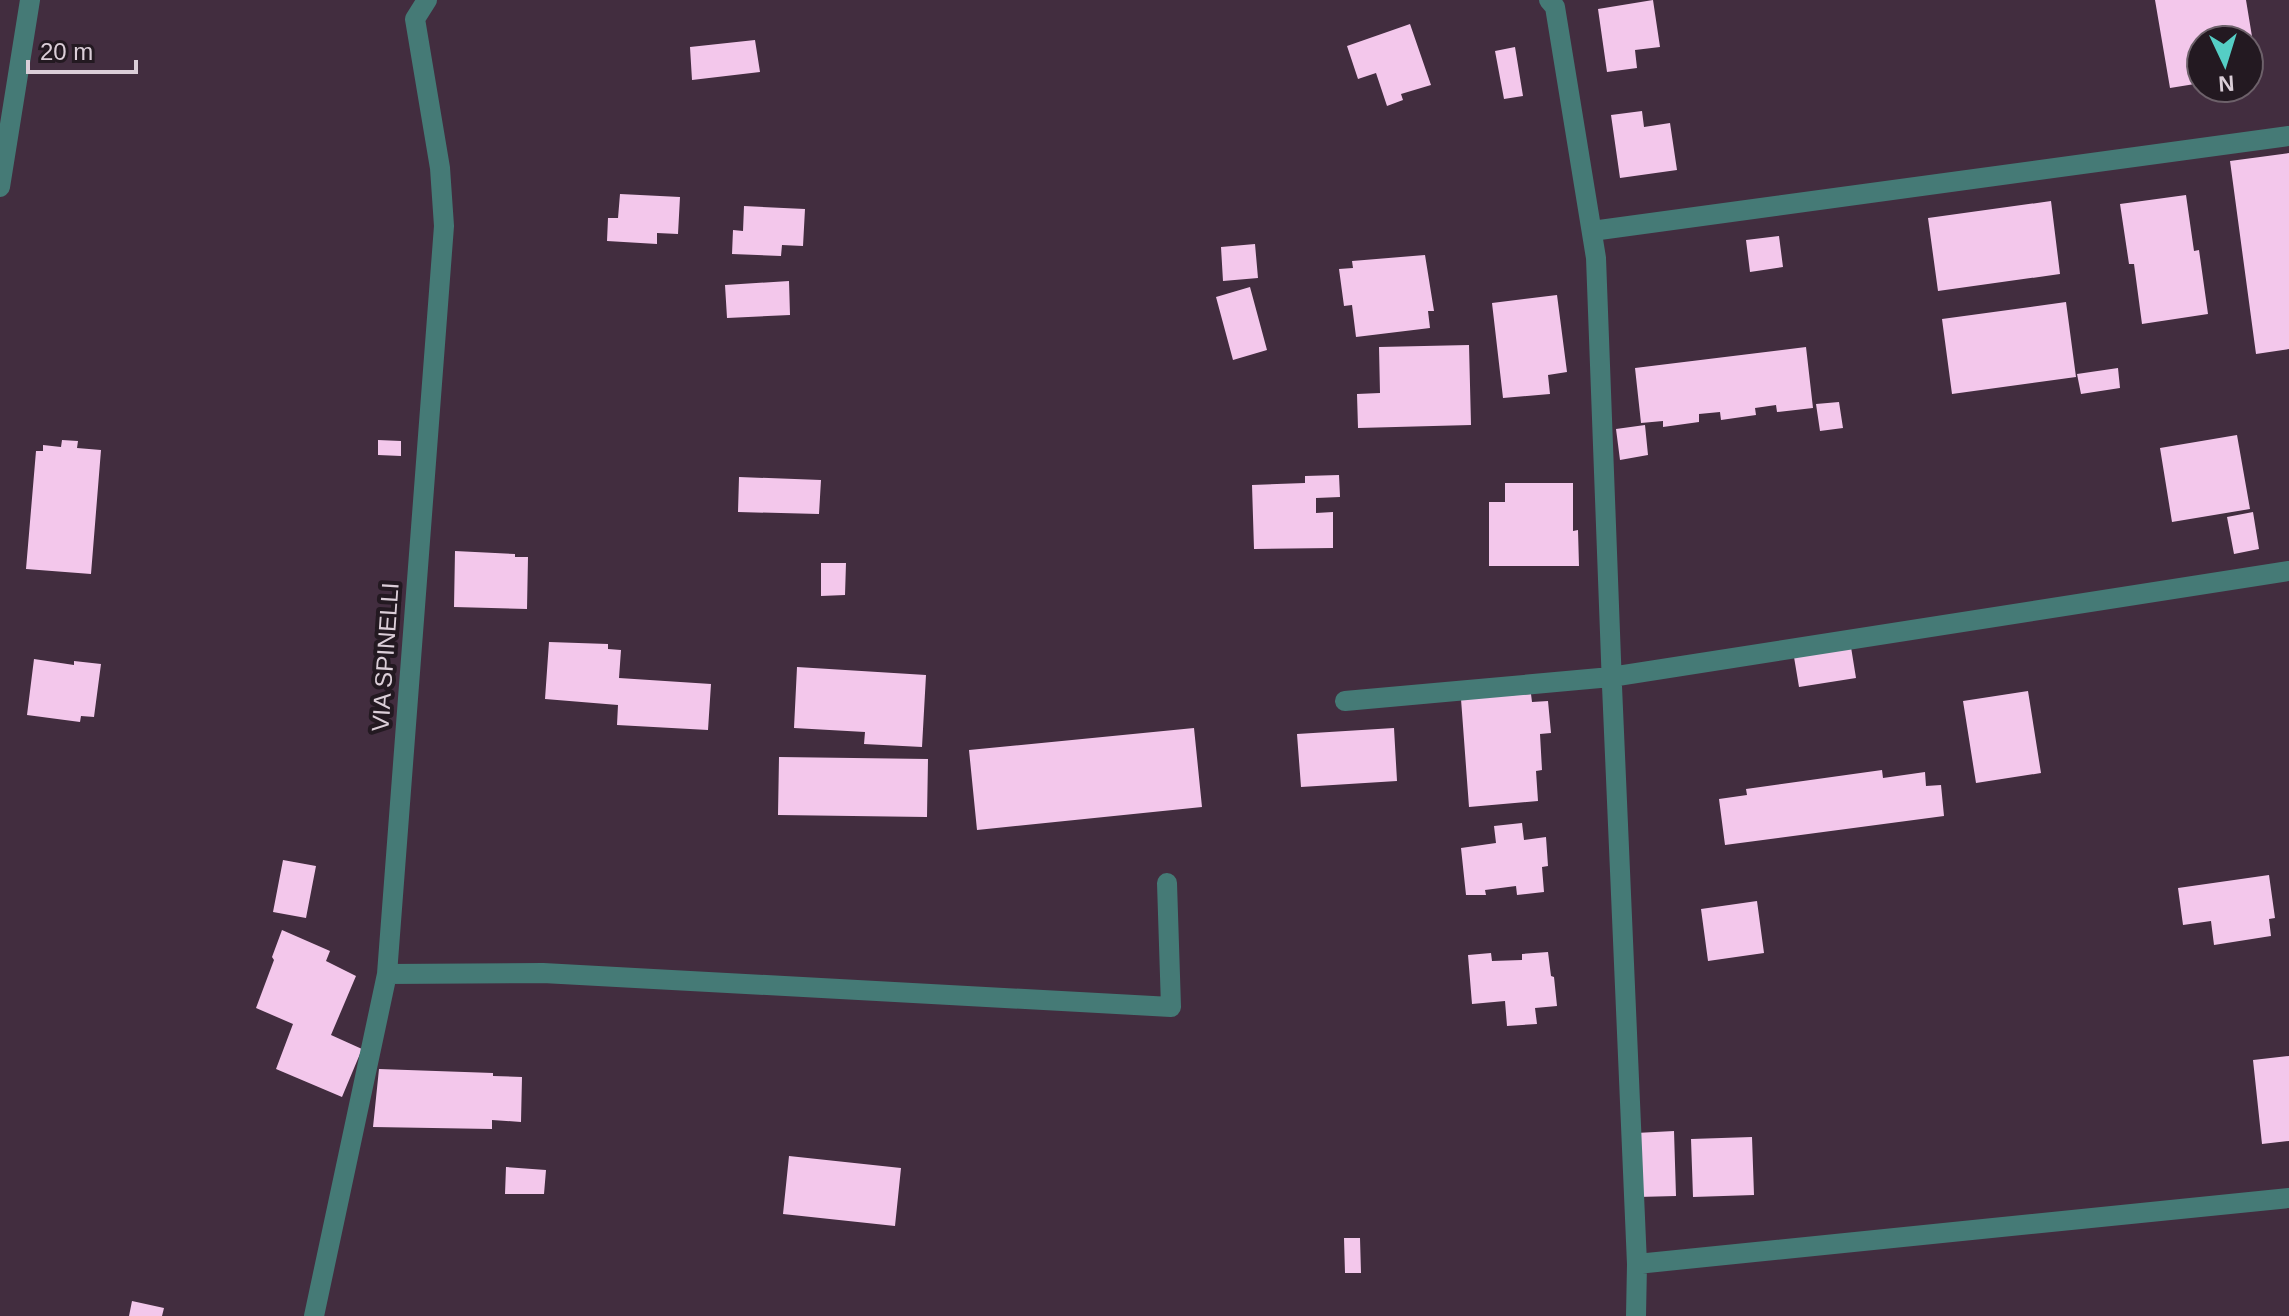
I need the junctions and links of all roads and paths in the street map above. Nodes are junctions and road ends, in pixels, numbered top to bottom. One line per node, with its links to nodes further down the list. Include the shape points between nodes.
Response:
1 (30, 0): 5 (street)
2 (427, 0): 11 (street, VIA SPINELLI, via 415,19 440,168 444,226)
3 (1549, 0): 6 (street, via 1555,7)
4 (2289, 136): 6 (street)
5 (0, 187)
6 (1592, 231): 8 (street)
7 (2289, 571): 8 (street)
8 (1611, 677): 9 (street); 13 (street)
9 (1345, 701)
10 (1167, 883): 11 (street, via 1171,1007 543,973)
11 (387, 974): 14 (street, VIA SPINELLI)
12 (2289, 1198): 13 (street)
13 (1637, 1264): 15 (street)
14 (314, 1316)
15 (1636, 1316)

